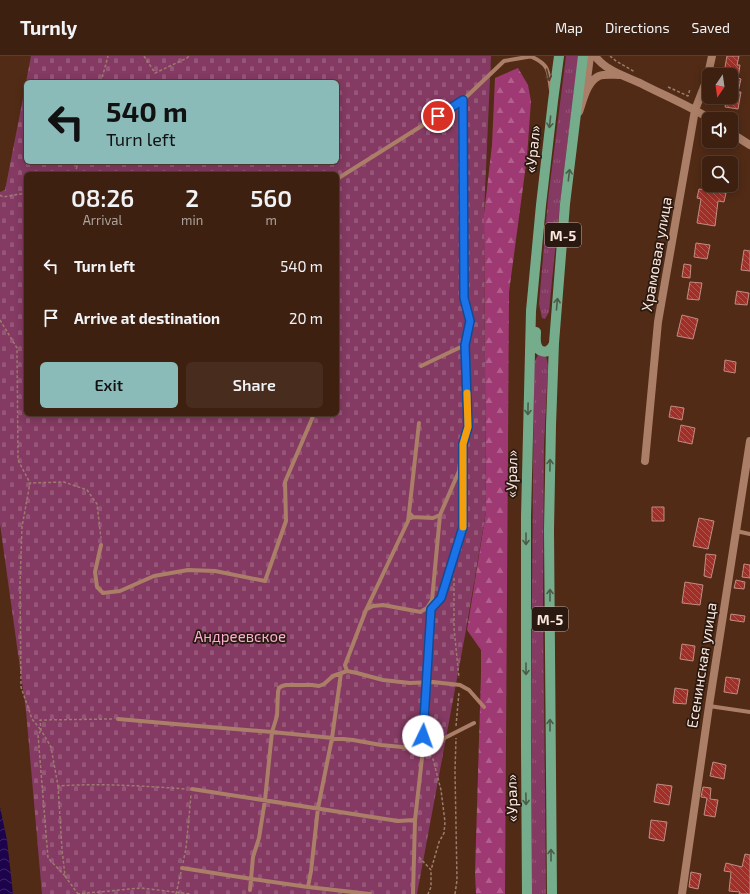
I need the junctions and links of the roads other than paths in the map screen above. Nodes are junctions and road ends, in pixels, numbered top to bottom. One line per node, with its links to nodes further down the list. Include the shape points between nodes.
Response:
1 (532, 56): 9 (lane, via 504,61); 10 (lane, one-way to 10, via 545,65)
2 (559, 56): 10 (main road, «Урал» / М-5)
3 (583, 56): 13 (main road, М-5)
4 (590, 56): 8 (street)
5 (595, 56): 7 (street, via 603,65)
6 (712, 56): 11 (street, Храмовая улица, via 706,84)
7 (622, 75): 8 (street, via 597,77 591,82); 11 (street)
8 (585, 95): 13 (street)
9 (463, 100): 16 (lane); 19 (lane, via 464,298 470,321)
10 (553, 101): 17 (main road, «Урал» / М-5, one-way to 17)
11 (696, 110): 12 (street); 25 (street, Храмовая улица, via 658,322)
12 (702, 114)
13 (574, 127): 18 (main road, М-5, one-way to 13)
14 (738, 137): 15 (street)
15 (750, 145)
16 (339, 178)
17 (535, 258): 18 (main road, via 540,272 536,345 543,352 550,349); 55 (main road, «Урал» / М-5, one-way to 55, via 530,312 526,517)
18 (554, 343): 56 (main road, М-5, one-way to 18, via 549,530)
19 (465, 345): 20 (lane); 24 (lane, via 468,427)
20 (421, 366)
21 (313, 416): 30 (lane, via 285,482 286,521 265,582 215,571 188,570 154,576 120,591 103,593 97,588 95,572)
22 (419, 423): 26 (lane)
23 (750, 441): 28 (street, Есенинская улица)
24 (463, 444): 27 (lane, via 459,471); 31 (lane, via 463,527 441,598)
25 (645, 461)
26 (411, 515): 27 (lane, via 432,518); 32 (lane)
27 (440, 515): 33 (lane, via 432,600 427,608)
28 (736, 532): 29 (lane); 37 (street, Есенинская улица)
29 (750, 534)
30 (101, 545)
31 (431, 609): 33 (lane); 36 (lane)
32 (366, 610): 33 (lane, via 383,605); 34 (lane, via 345,665)
33 (420, 612)
34 (347, 671): 35 (lane); 36 (lane, via 383,680)
35 (341, 673): 42 (lane, via 318,686 286,685 279,688 277,716); 43 (lane)
36 (426, 682): 38 (lane, via 460,685 469,690); 44 (lane)
37 (709, 706): 39 (lane); 57 (street, Есенинская улица)
38 (484, 707)
39 (750, 712)
40 (118, 719): 42 (lane)
41 (474, 723): 44 (lane)
42 (272, 732): 43 (lane); 46 (lane)
43 (332, 738): 44 (lane, via 381,746); 47 (lane)
44 (423, 749): 48 (lane)
45 (192, 789): 46 (lane)
46 (265, 800): 47 (lane); 50 (lane, via 253,857)
47 (318, 808): 48 (lane, via 398,821); 51 (lane)
48 (415, 820): 54 (lane)
49 (182, 868): 50 (lane)
50 (252, 879): 51 (lane); 52 (lane)
51 (308, 887): 53 (lane)
52 (250, 890)
53 (370, 894)
54 (413, 894)
55 (527, 894)
56 (552, 894)
57 (682, 894)

